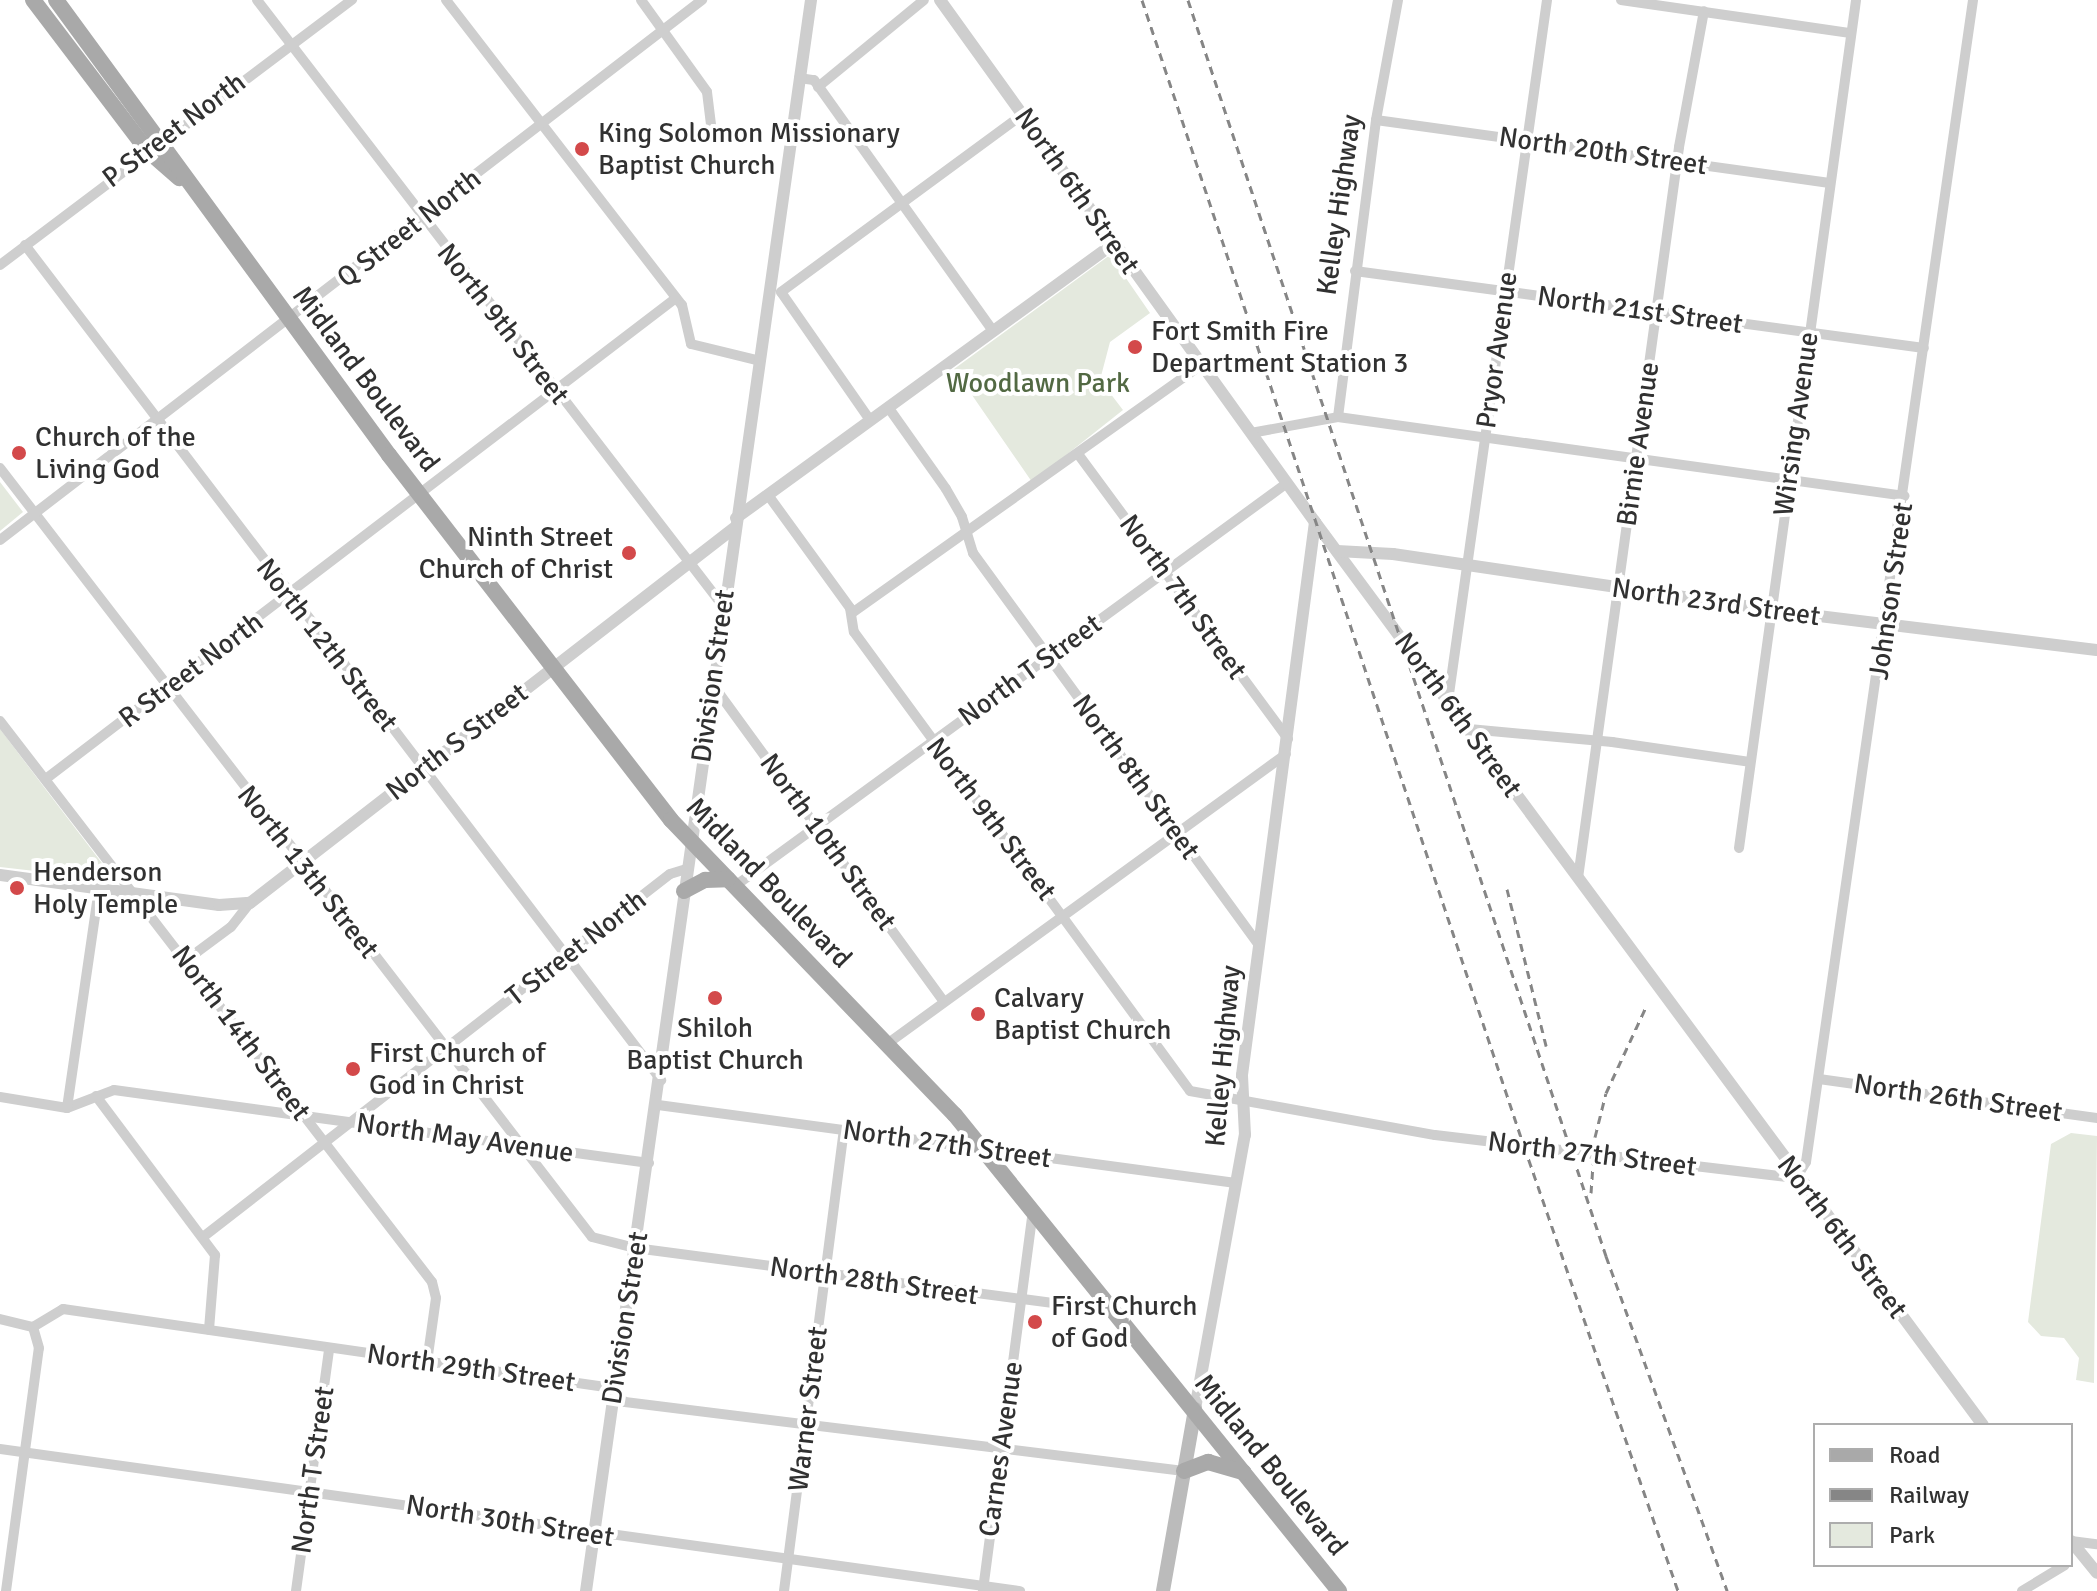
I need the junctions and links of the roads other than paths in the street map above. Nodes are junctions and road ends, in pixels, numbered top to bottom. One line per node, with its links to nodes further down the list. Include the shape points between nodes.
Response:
1 (33, 0): 28 (main road, Midland Boulevard)
2 (56, 0): 26 (main road, Midland Boulevard)
3 (257, 0): 19 (street, North 9th Street)
4 (352, 0): 19 (street, P Street North)
5 (446, 0): 24 (street)
6 (641, 0): 17 (street)
7 (702, 0): 17 (street, Q Street North)
8 (811, 0): 20 (street, Division Street)
9 (924, 0): 21 (street)
10 (940, 0): 22 (street, North 6th Street)
11 (1398, 0): 23 (street, Kelley Highway)
12 (1547, 0): 27 (street, Pryor Avenue)
13 (1621, 0): 16 (street)
14 (1856, 0): 18 (street, Wirsing Avenue)
15 (1973, 0): 45 (street, Johnson Street)
16 (1704, 11): 18 (street); 29 (street, Birnie Avenue)
17 (664, 30): 24 (street, Q Street North); 25 (street, via 707,92)
18 (1851, 33): 30 (street, Wirsing Avenue)
19 (291, 43): 26 (street, P Street North); 33 (street, North 9th Street)
20 (799, 78): 21 (street, via 814,80); 39 (street, Division Street)
21 (818, 87): 32 (street)
22 (1023, 114): 32 (street); 34 (street, North 6th Street)
23 (1376, 120): 27 (street, North 20th Street); 37 (street, Kelley Highway)
24 (542, 124): 33 (street, Q Street North); 40 (street)
25 (712, 130)
26 (161, 138): 28 (street, P Street North); 31 (main road, Midland Boulevard)
27 (1527, 139): 29 (street, North 20th Street); 38 (street, Pryor Avenue)
28 (147, 150): 31 (main road, Midland Boulevard); 35 (street, P Street North)
29 (1677, 161): 30 (street, North 20th Street); 41 (street, Birnie Avenue)
30 (1830, 183): 44 (street, Wirsing Avenue)
31 (189, 187): 42 (main road, Midland Boulevard)
32 (900, 203): 39 (street); 43 (street)
33 (422, 218): 42 (street, Q Street North); 48 (street, North 9th Street)
34 (1114, 243): 43 (street, North S Street); 47 (street, North 6th Street)
35 (25, 245): 36 (street, P Street North); 51 (street, North 12th Street)
36 (0, 265)
37 (1355, 271): 38 (street, North 21st Street); 50 (street, Kelley Highway)
38 (1505, 290): 41 (street, North 21st Street); 54 (street, Pryor Avenue)
39 (775, 292): 46 (street, Division Street); 52 (street)
40 (676, 298): 46 (street, via 691,344); 48 (street, R Street North)
41 (1657, 313): 44 (street, North 21st Street); 56 (street, Birnie Avenue)
42 (288, 321): 51 (street, Q Street North); 60 (main road, Midland Boulevard)
43 (993, 331): 49 (street, North S Street)
44 (1808, 334): 45 (street, North 21st Street); 58 (street, Wirsing Avenue)
45 (1924, 348): 62 (street, Johnson Street)
46 (760, 361): 65 (street, Division Street)
47 (1202, 364): 53 (street, North 6th Street); 55 (street)
48 (555, 392): 60 (street, R Street North); 69 (street, North 9th Street)
49 (888, 407): 52 (street, North S Street); 66 (street, North 8th Street, via 946,489)
50 (1333, 418): 53 (street); 54 (street)
51 (155, 419): 63 (street, Q Street North); 73 (street, North 12th Street)
52 (870, 420): 61 (street, North S Street)
53 (1251, 433): 59 (street, North 6th Street)
54 (1485, 438): 56 (street); 70 (street, Pryor Avenue)
55 (1078, 454): 66 (street); 71 (street, North 7th Street)
56 (1636, 459): 58 (street); 72 (street, Birnie Avenue)
57 (0, 468): 63 (street, North 13th Street)
58 (1788, 480): 62 (street); 75 (street, Wirsing Avenue)
59 (1287, 483): 64 (street, North 6th Street); 71 (street, North T Street)
60 (422, 494): 73 (street, R Street North); 80 (main road, Midland Boulevard)
61 (768, 495): 65 (street, North S Street); 76 (street, North 9th Street)
62 (1905, 496): 77 (street, Johnson Street)
63 (34, 513): 67 (street, Q Street North); 82 (street, North 13th Street)
64 (1315, 522): 68 (street, North 6th Street); 87 (street, Kelley Highway)
65 (735, 523): 69 (street, North S Street); 74 (street, Division Street)
66 (967, 531): 76 (street); 79 (street, North 8th Street, via 973,553)
67 (0, 540)
68 (1337, 551): 70 (street, North 23rd Street, via 1393,554); 83 (street, North 6th Street)
69 (689, 564): 74 (street, North 9th Street); 80 (street, North S Street)
70 (1466, 568): 72 (street, North 23rd Street); 83 (street, Pryor Avenue)
71 (1165, 572): 79 (street, North T Street); 87 (street, North 7th Street)
72 (1618, 589): 75 (street, North 23rd Street); 88 (street, Birnie Avenue)
73 (289, 597): 82 (street, R Street North); 91 (street, North 12th Street)
74 (723, 606): 81 (street, Division Street)
75 (1770, 610): 77 (street, North 23rd Street); 90 (street, Wirsing Avenue)
76 (852, 613): 86 (street, North 9th Street, via 854,632)
77 (1887, 625): 78 (street, North 23rd Street); 113 (street, Johnson Street)
78 (2097, 650)
79 (1049, 657): 86 (street, North T Street); 94 (street, North 8th Street)
80 (553, 666): 91 (street, North S Street); 95 (main road, Midland Boulevard)
81 (712, 683): 93 (street, North 10th Street); 95 (street, Division Street)
82 (168, 686): 92 (street, R Street North); 97 (street, North 13th Street)
83 (1448, 701): 85 (street, North 6th Street)
84 (0, 721): 92 (street, North 14th Street)
85 (1469, 729): 88 (street); 100 (street, North 6th Street)
86 (934, 740): 93 (street, North T Street); 106 (street, North 9th Street)
87 (1288, 740): 89 (street, Kelley Highway)
88 (1597, 741): 90 (street); 100 (street, Birnie Avenue)
89 (1286, 754): 94 (street); 107 (street, Kelley Highway)
90 (1750, 762): 96 (street, Wirsing Avenue)
91 (424, 769): 97 (street, North S Street); 108 (street, North 12th Street)
92 (47, 778): 104 (street, North 14th Street)
93 (816, 825): 101 (street, North T Street); 110 (street, North 10th Street)
94 (1176, 833): 106 (street); 107 (street, North 8th Street)
95 (689, 838): 98 (street, Division Street); 101 (main road, Midland Boulevard)
96 (1739, 848)
97 (301, 864): 105 (street, North S Street); 112 (street, North 13th Street)
98 (686, 869): 103 (street, Division Street); 108 (street, T Street North, via 670,874)
99 (0, 875): 102 (street)
100 (1578, 878): 128 (street, North 6th Street)
101 (732, 882): 103 (main road, via 709,879); 111 (main road, Midland Boulevard)
102 (99, 888): 104 (street); 119 (street)
103 (684, 891): 114 (street, Division Street)
104 (133, 892): 105 (street, via 235,906); 109 (street, North 14th Street)
105 (250, 903): 109 (street, North S Street, via 231,927)
106 (1061, 917): 110 (street); 117 (street, North 9th Street, via 1185,1088 1198,1096)
107 (1259, 945): 117 (street, Kelley Highway, via 1242,1075)
108 (566, 956): 112 (street, T Street North); 114 (street, North 12th Street)
109 (185, 961): 120 (street, North 14th Street)
110 (944, 1002): 111 (street)
111 (887, 1044): 126 (main road, Midland Boulevard)
112 (445, 1050): 122 (street, T Street North); 125 (street, North 13th Street)
113 (1819, 1079): 121 (street, North 26th Street); 128 (street, Johnson Street, via 1806,1162)
114 (662, 1081): 118 (street, Division Street)
115 (96, 1096): 119 (street, North May Avenue); 120 (street, North May Avenue, via 114,1090); 131 (street)
116 (0, 1097): 119 (street)
117 (1246, 1104): 128 (street, North 27th Street, via 1435,1135); 129 (street, Kelley Highway)
118 (658, 1105): 123 (street, North 27th Street); 127 (street, Division Street)
119 (67, 1108)
120 (303, 1115): 122 (street, North May Avenue); 124 (street, North 14th Street)
121 (2097, 1118)
122 (352, 1122): 124 (street, T Street North); 125 (street, North May Avenue)
123 (844, 1131): 126 (street, North 27th Street); 133 (street, Warner Street)
124 (325, 1142): 131 (street, T Street North); 140 (street, North 14th Street, via 432,1282 436,1298)
125 (520, 1145): 127 (street, North May Avenue); 132 (street, North 13th Street, via 592,1237)
126 (983, 1149): 129 (street, North 27th Street); 130 (main road, Midland Boulevard)
127 (649, 1163): 132 (street, Division Street)
128 (1796, 1178): 144 (street, North 6th Street)
129 (1236, 1183): 142 (street, Kelley Highway)
130 (1033, 1211): 134 (street, Carnes Avenue); 135 (main road, Midland Boulevard)
131 (203, 1237): 138 (street, via 217,1264)
132 (635, 1248): 133 (street, North 28th Street); 141 (street, Division Street)
133 (826, 1275): 134 (street, North 28th Street); 143 (street, Warner Street)
134 (1021, 1300): 135 (street, North 28th Street); 145 (street, Carnes Avenue)
135 (1114, 1312): 142 (main road, Midland Boulevard)
136 (0, 1319): 137 (street)
137 (33, 1327): 138 (street, North 29th Street, via 63,1309); 147 (street, via 39,1348)
138 (209, 1330): 139 (street, North 29th Street)
139 (329, 1349): 140 (street, North 29th Street); 150 (street, North T Street)
140 (427, 1362): 141 (street, North 29th Street, via 605,1387)
141 (613, 1393): 143 (street, North 29th Street, via 625,1402); 151 (street, Division Street)
142 (1195, 1409): 148 (main road, Kelley Highway); 149 (main road, Midland Boulevard)
143 (806, 1421): 145 (street, North 29th Street); 155 (street, Warner Street)
144 (1981, 1423)
145 (1003, 1447): 148 (street, North 29th Street); 159 (street, Carnes Avenue)
146 (0, 1449): 147 (street, North 30th Street)
147 (24, 1453): 150 (street, North 30th Street); 160 (street)
148 (1184, 1471): 149 (main road, via 1208,1462); 165 (main road, Kelley Highway)
149 (1244, 1472): 158 (main road, Midland Boulevard)
150 (310, 1493): 151 (street, North 30th Street); 161 (street, North T Street)
151 (595, 1533): 155 (street, North 30th Street); 162 (street, Division Street)
152 (2073, 1541): 153 (street)
153 (2097, 1544)
154 (2077, 1558): 157 (street)
155 (789, 1561): 159 (street, North 30th Street); 163 (street, Warner Street)
156 (2062, 1567): 167 (street)
157 (2097, 1573)
158 (1326, 1584): 166 (main road, Midland Boulevard)
159 (983, 1589): 164 (street, North 30th Street)
160 (4, 1590)
161 (296, 1591)
162 (586, 1591)
163 (784, 1591)
164 (1020, 1591)
165 (1163, 1591)
166 (1339, 1591)
167 (2022, 1591)

